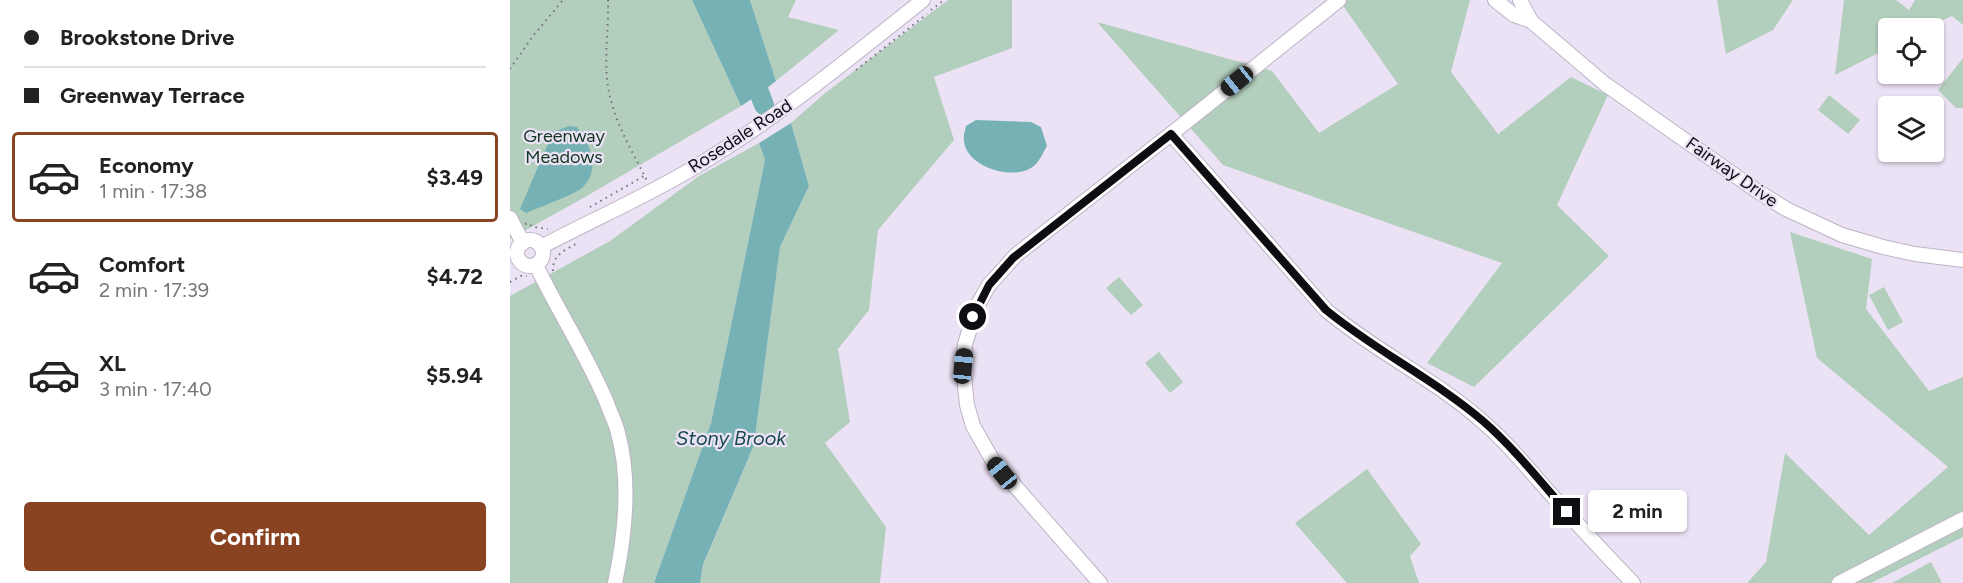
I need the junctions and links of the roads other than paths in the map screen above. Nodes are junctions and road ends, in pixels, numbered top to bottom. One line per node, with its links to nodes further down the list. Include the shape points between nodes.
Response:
1 (923, 0): 9 (street, Rosedale Road, via 740,138 652,191)
2 (1339, 0): 6 (street)
3 (1495, 0): 5 (street, Fairway Drive, via 1514,15)
4 (1520, 0): 5 (street, Fairway Drive)
5 (1531, 21): 10 (street, Fairway Drive, via 1605,84 1786,209 1844,236 1883,248)
6 (1171, 134): 15 (street, via 1002,268 977,306 965,344 967,405 982,445); 16 (street, via 1326,310 1484,422)
7 (513, 223): 8 (street)
8 (523, 243): 9 (street, via 535,242); 11 (street)
9 (541, 247): 12 (street, via 543,255)
10 (1963, 260)
11 (515, 262): 12 (street)
12 (536, 265): 14 (street, via 596,379 618,433 625,517)
13 (1963, 519): 17 (street)
14 (615, 583)
15 (1100, 583)
16 (1633, 583)
17 (1839, 583)

